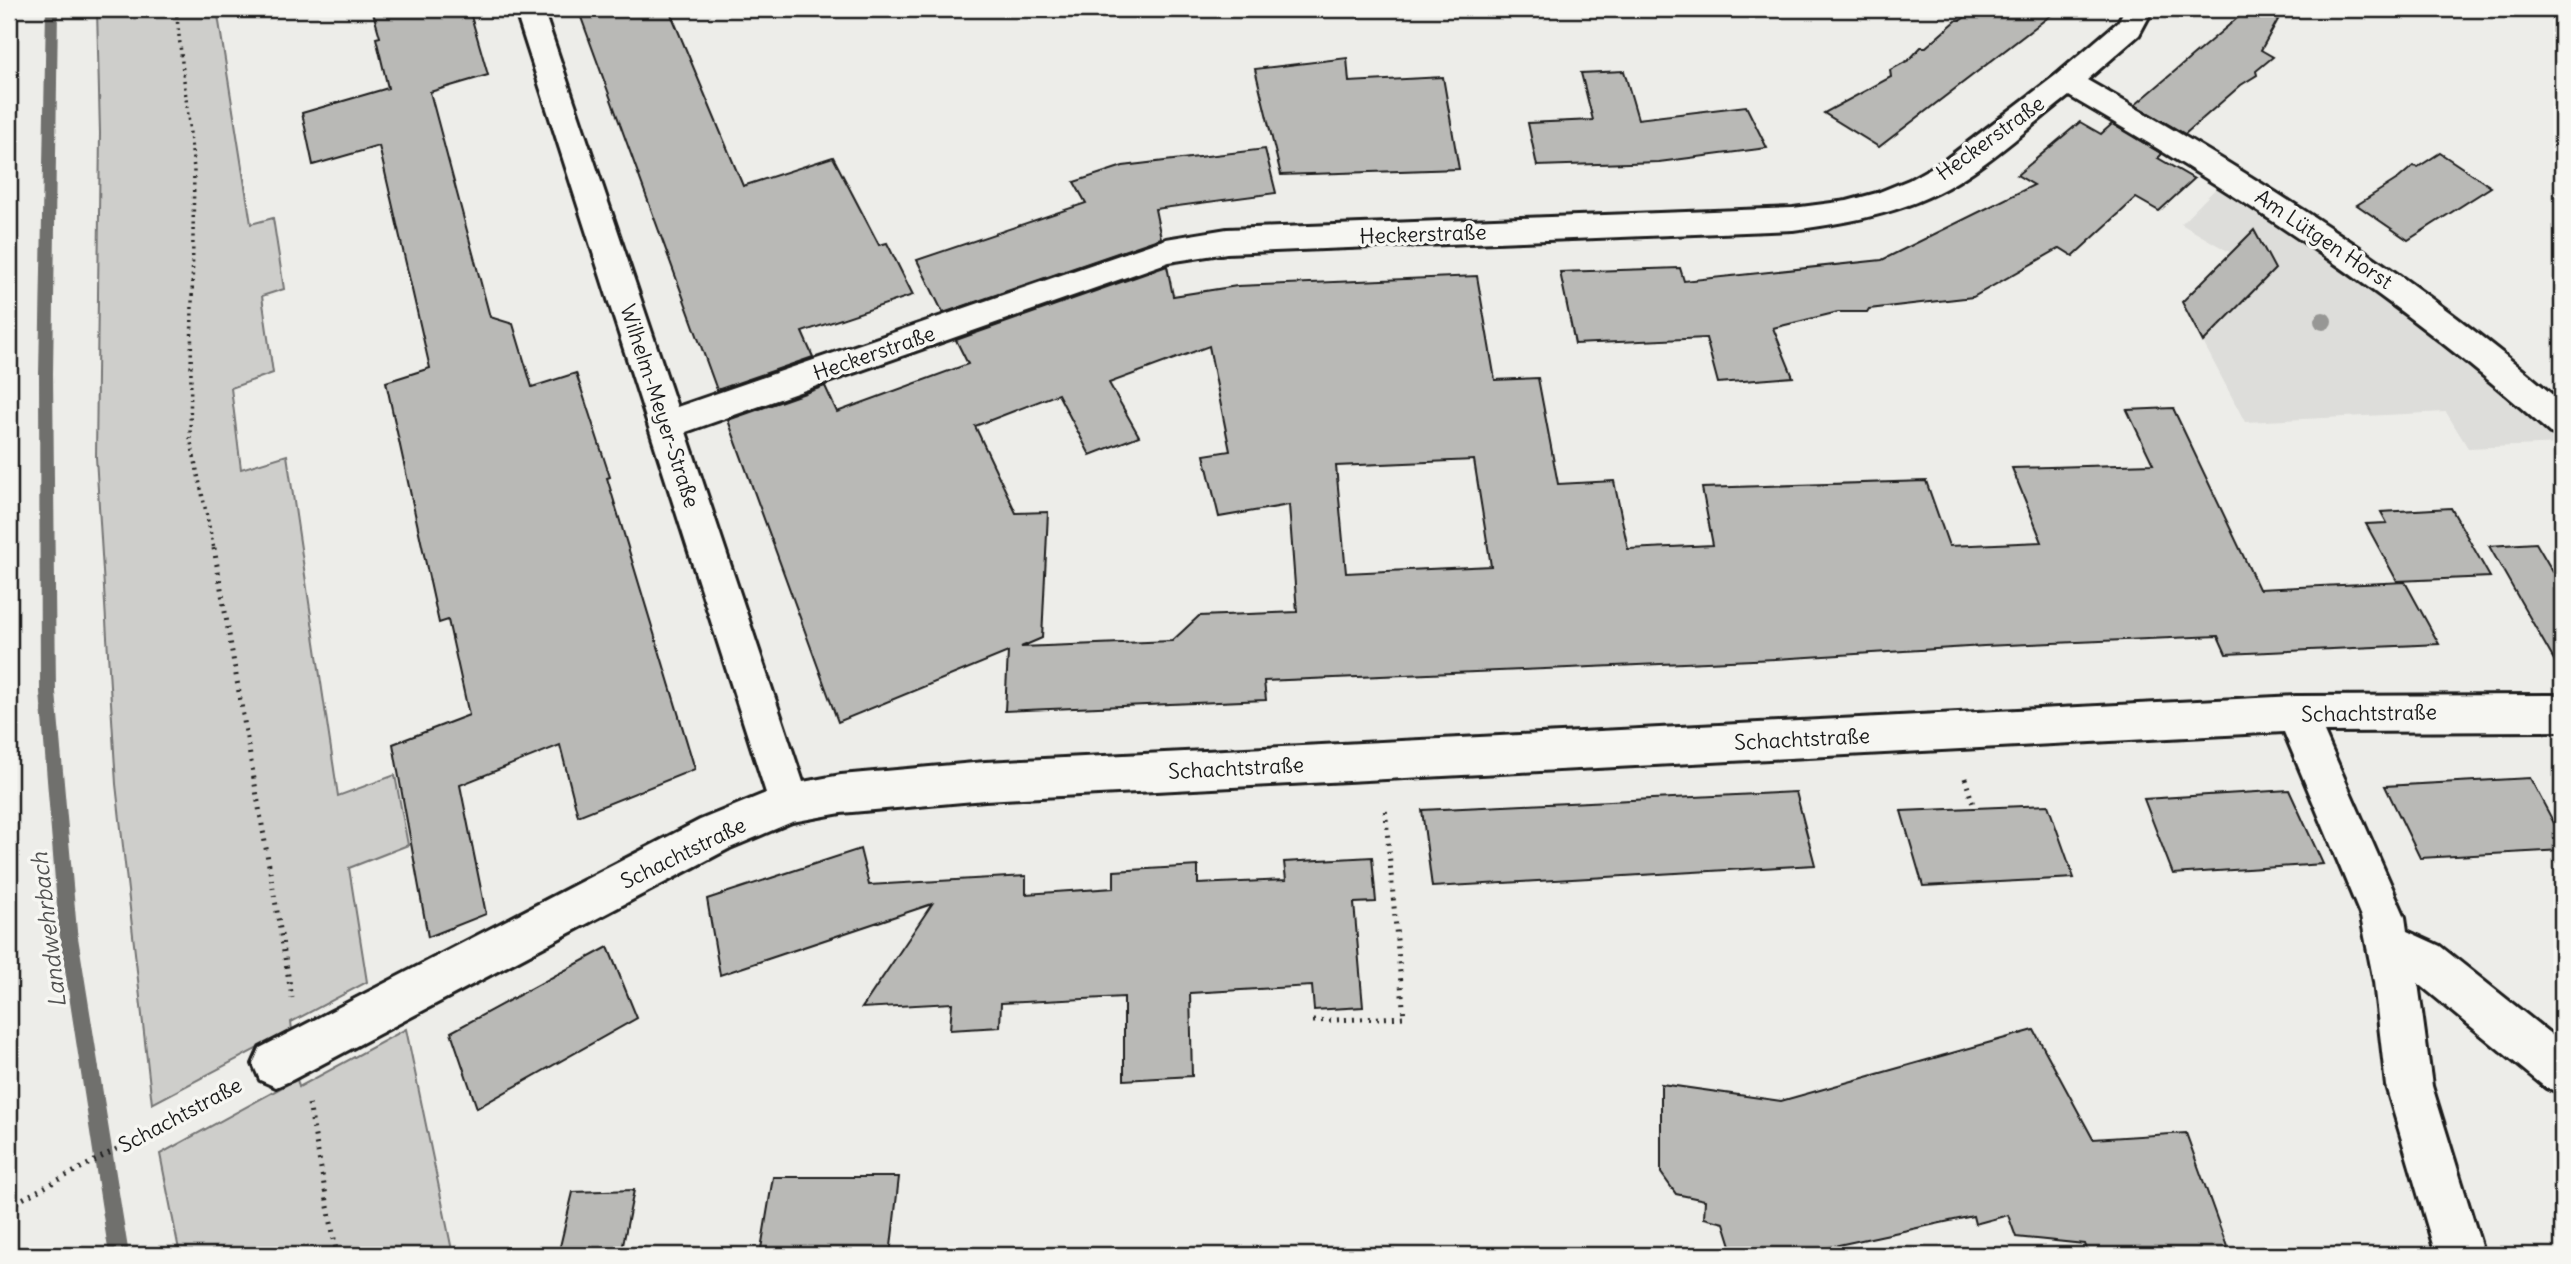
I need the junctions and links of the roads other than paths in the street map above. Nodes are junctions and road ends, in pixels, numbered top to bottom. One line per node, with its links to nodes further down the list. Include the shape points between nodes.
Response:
1 (529, 9): 5 (street, Wilhelm-Meyer-Straße)
2 (2139, 9): 3 (street, Heckerstraße, via 2129,28)
3 (2067, 82): 4 (street, Am Lütgen Horst, via 2265,197 2346,251 2440,321); 5 (street, Heckerstraße, via 1956,168 1909,192 1847,212 1793,219 1196,245 1166,251)
4 (2562, 423)
5 (666, 425): 8 (street, Wilhelm-Meyer-Straße)
6 (2562, 713): 7 (street, Schachtstraße)
7 (2296, 714): 8 (street, Schachtstraße, via 985,781); 9 (street, via 2383,917)
8 (789, 803): 10 (street, Schachtstraße, via 715,834)
9 (2388, 944): 11 (street, via 2425,961); 12 (street, via 2409,1086)
10 (276, 1064)
11 (2562, 1072)
12 (2460, 1255)

